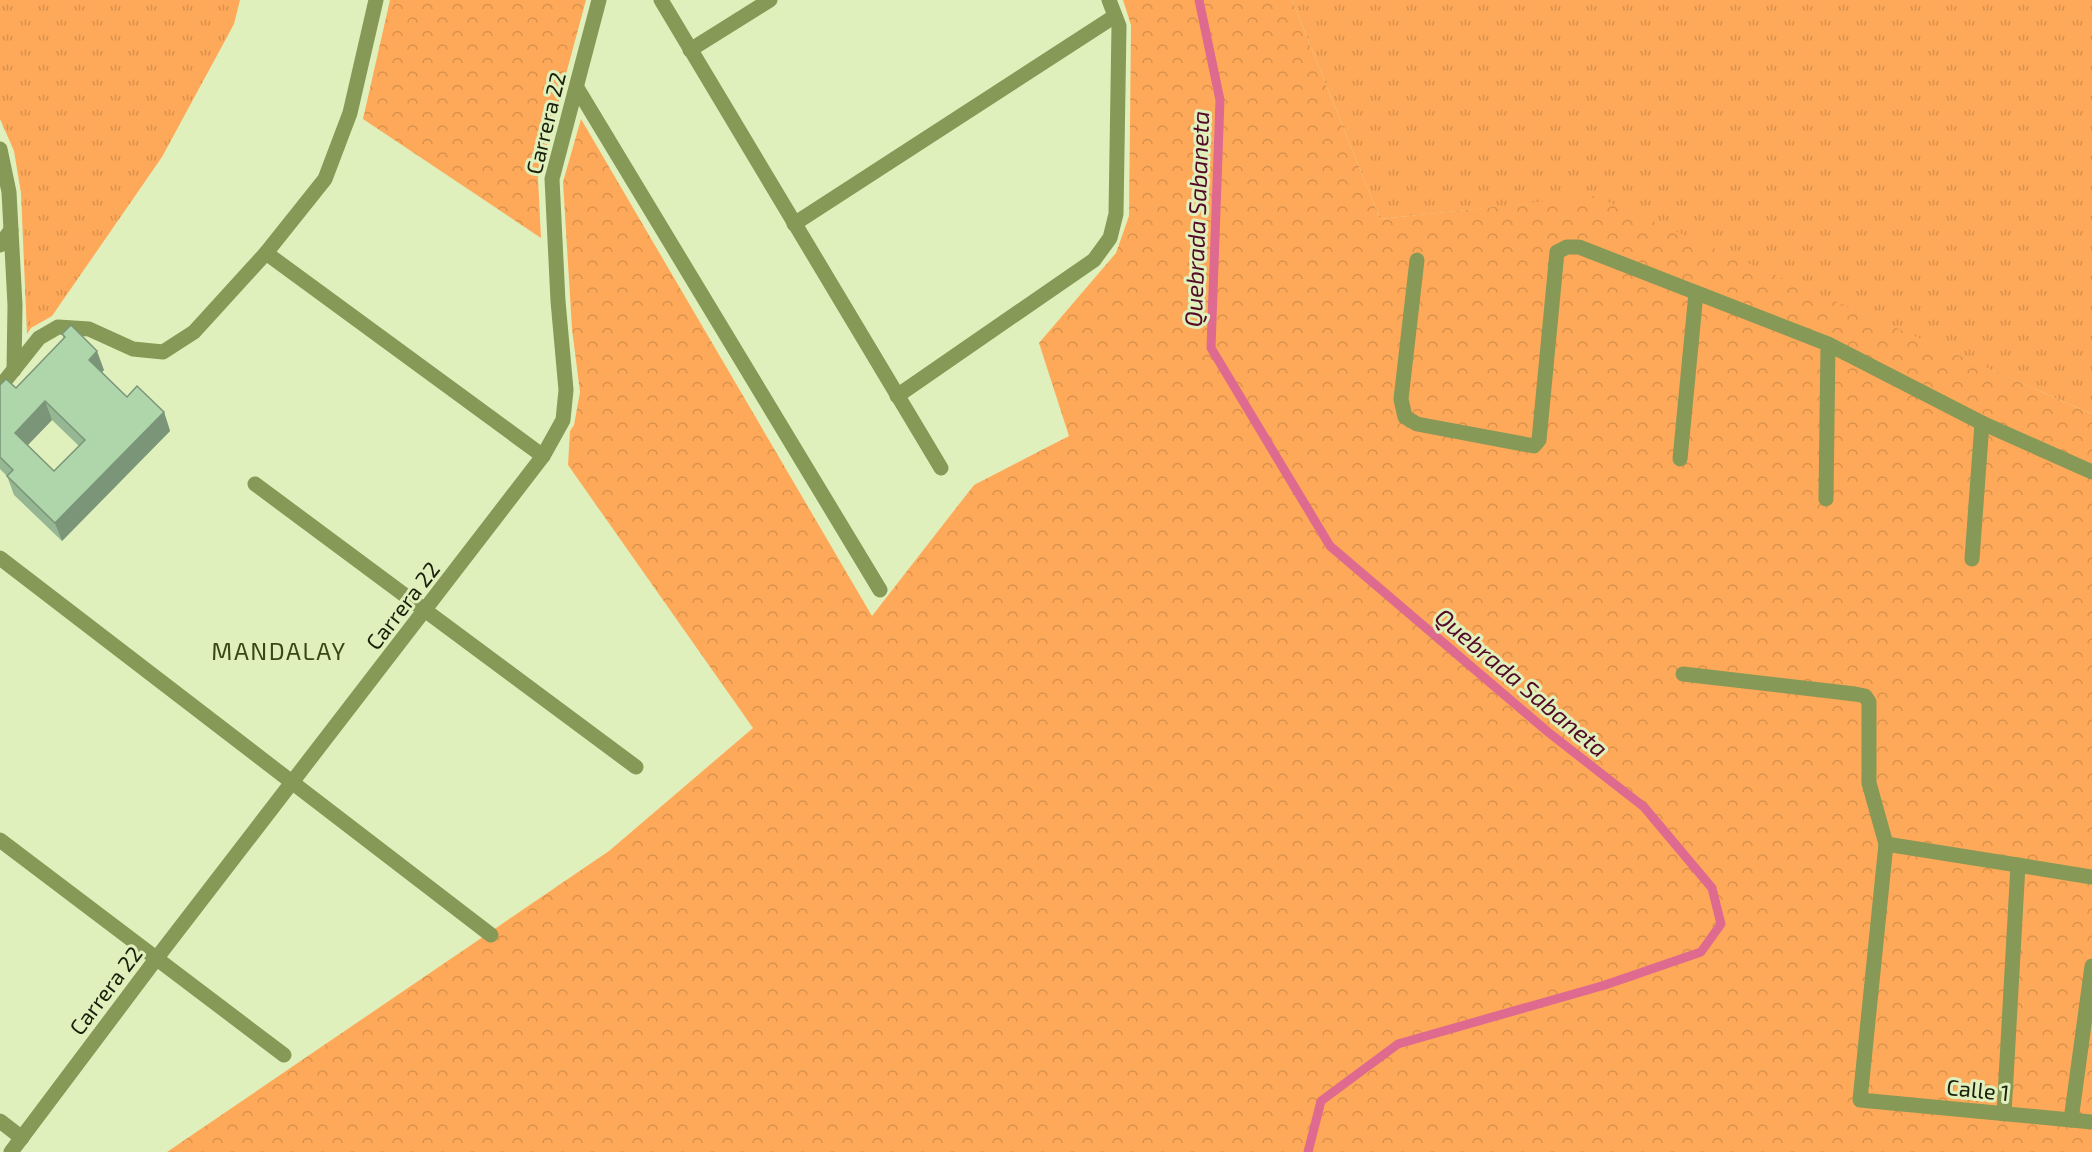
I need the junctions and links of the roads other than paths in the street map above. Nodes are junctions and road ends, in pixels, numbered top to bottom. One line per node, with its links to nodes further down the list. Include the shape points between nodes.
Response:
1 (376, 0): 13 (street, via 350,113 325,179)
2 (599, 0): 8 (street, Carrera 22)
3 (661, 0): 7 (street)
4 (770, 0): 7 (street)
5 (1109, 0): 6 (street)
6 (1115, 16): 10 (street); 19 (street, via 1119,26 1116,214 1110,238 1094,260)
7 (690, 50): 10 (street)
8 (577, 87): 21 (street, Carrera 22, via 552,179 566,390 563,420); 29 (street)
9 (0, 149): 11 (street, via 9,192)
10 (794, 224): 19 (street)
11 (11, 230): 12 (street); 17 (street)
12 (0, 245)
13 (266, 253): 17 (street, via 194,332 163,352 133,349 89,329 58,327 39,338); 21 (street)
14 (1416, 260): 15 (street, via 1401,399 1405,417 1417,423 1534,446 1541,433 1557,252 1579,247)
15 (1696, 293): 16 (street); 22 (street)
16 (1828, 344): 20 (street); 26 (street)
17 (14, 370): 18 (street)
18 (0, 387)
19 (897, 396): 23 (street)
20 (1982, 423): 24 (street); 28 (street)
21 (543, 456): 30 (street, Carrera 22)
22 (1680, 459)
23 (940, 468)
24 (2092, 472)
25 (255, 484): 30 (street)
26 (1826, 499)
27 (0, 558): 33 (street)
28 (1972, 559)
29 (880, 590)
30 (425, 612): 32 (street); 33 (street, Carrera 22)
31 (1683, 674): 35 (street, via 1865,696 1869,702 1869,783)
32 (636, 767)
33 (292, 782): 38 (street); 39 (street, Carrera 22)
34 (0, 840): 39 (street)
35 (1886, 844): 36 (street); 42 (street, Calle 1, via 1860,1100)
36 (2018, 865): 37 (street); 42 (street)
37 (2092, 877)
38 (491, 935)
39 (156, 959): 41 (street); 46 (street, Carrera 22)
40 (2092, 966): 43 (street)
41 (284, 1055)
42 (2004, 1114): 43 (street, Calle 1)
43 (2071, 1120): 45 (street, Calle 1)
44 (0, 1121): 46 (street)
45 (2092, 1122)
46 (22, 1138): 47 (street, Carrera 22)
47 (11, 1152)

